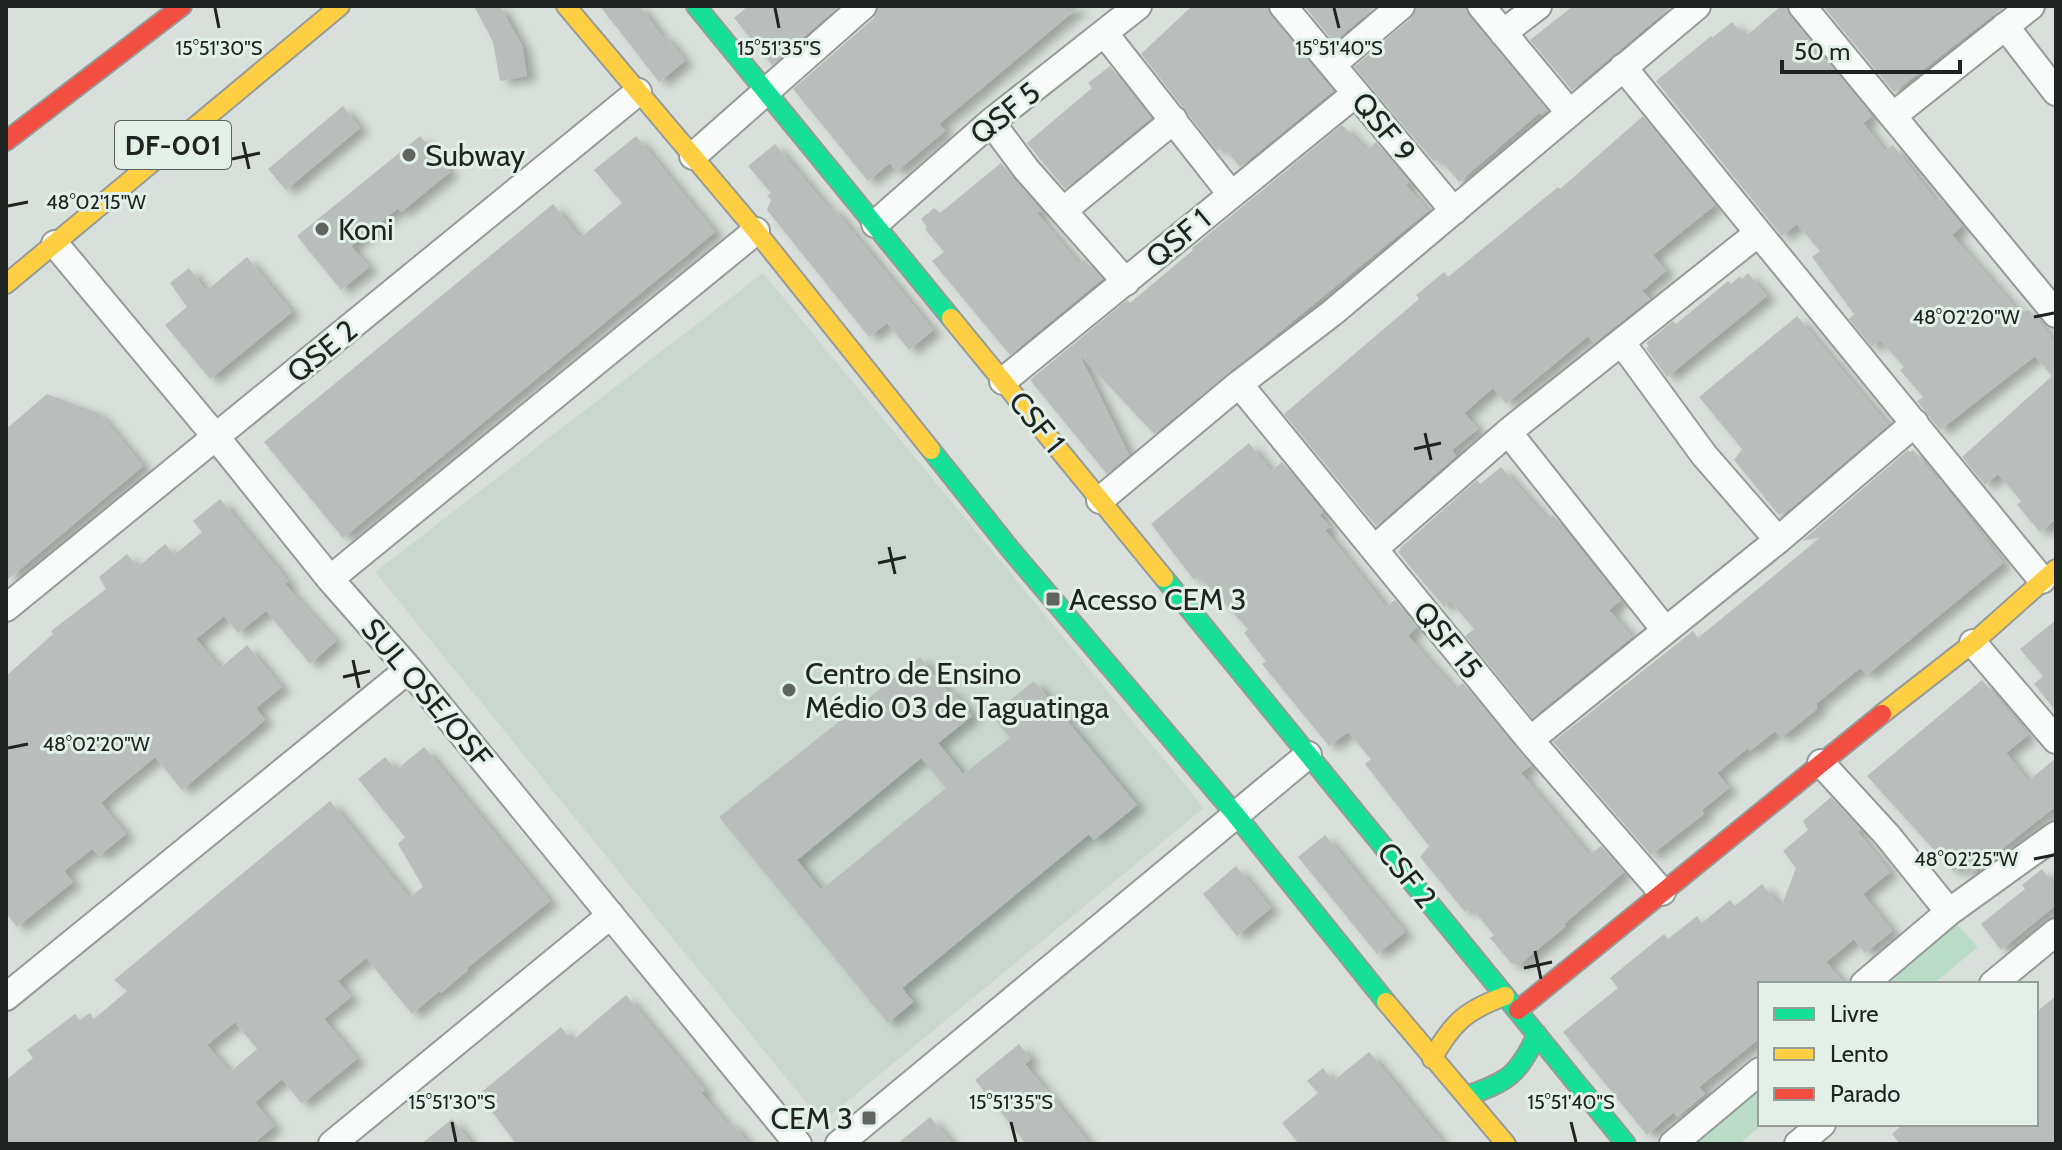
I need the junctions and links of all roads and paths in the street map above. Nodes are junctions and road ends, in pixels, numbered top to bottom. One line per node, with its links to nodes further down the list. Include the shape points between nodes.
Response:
1 (182, 6): 29 (main road)
2 (306, 6): 17 (main road)
3 (340, 6): 17 (main road, DF-001)
4 (566, 6): 22 (main road)
5 (696, 6): 21 (main road, CSF 1)
6 (863, 6): 21 (street)
7 (1138, 6): 18 (street, QSF 5)
8 (1283, 6): 19 (street, QSF 9)
9 (1401, 6): 19 (street)
10 (1481, 6): 16 (street)
11 (1538, 6): 16 (street)
12 (1802, 6): 26 (street)
13 (2031, 6): 15 (street)
14 (1685, 10): 20 (street)
15 (2005, 26): 23 (street); 26 (street)
16 (1503, 33): 25 (street)
17 (306, 34): 37 (main road, DF-001)
18 (1105, 34): 27 (street); 28 (street, QSF 5)
19 (1333, 64): 24 (street, QSF 9)
20 (1623, 67): 25 (street); 36 (street)
21 (765, 90): 30 (street); 34 (main road, CSF 1)
22 (638, 92): 30 (main road); 46 (street, QSE 2)
23 (2056, 92)
24 (1355, 94): 31 (street, QSF 1); 33 (street, QSF 9)
25 (1569, 112): 33 (street)
26 (1894, 115): 40 (street)
27 (1174, 120): 31 (street); 32 (street)
28 (991, 122): 32 (street, QSF 1); 34 (street, QSF 5)
29 (6, 141)
30 (693, 156): 35 (main road)
31 (1231, 194): 38 (street, QSF 1)
32 (1064, 210): 38 (street, QSF 1)
33 (1454, 211): 43 (street)
34 (875, 224): 42 (main road, CSF 1)
35 (756, 231): 51 (street); 60 (main road, via 1010,549)
36 (1757, 234): 41 (street); 44 (street)
37 (55, 244): 39 (main road, DF-001); 46 (street, SUL OSE/OSF)
38 (1126, 282): 42 (street)
39 (6, 284)
40 (2056, 314)
41 (1622, 343): 45 (street); 48 (street, via 1704,455)
42 (1003, 381): 47 (main road, CSF 1)
43 (1239, 384): 47 (street); 49 (street, QSF 15)
44 (1915, 423): 48 (street); 50 (street)
45 (1508, 432): 49 (street); 53 (street)
46 (216, 437): 51 (street, SUL OSE/OSF); 52 (street, QSE 2)
47 (1100, 500): 58 (main road, CSF 1)
48 (1778, 540): 53 (street)
49 (1374, 549): 56 (street, QSF 15)
50 (2049, 575): 54 (main road)
51 (330, 579): 55 (street, SUL OSE/OSF)
52 (6, 608)
53 (1665, 630): 56 (street)
54 (1973, 643): 57 (street); 59 (main road)
55 (409, 669): 64 (street, SUL OSE/OSF); 68 (street)
56 (1530, 740): 62 (street, QSF 15)
57 (2056, 740)
58 (1308, 755): 60 (street); 69 (main road, CSF 2)
59 (1821, 763): 62 (main road); 63 (street)
60 (1235, 814): 71 (main road); 77 (street)
61 (2056, 836): 63 (street)
62 (1662, 892): 69 (main road)
63 (1949, 912): 66 (street)
64 (611, 915): 75 (street); 76 (street, SUL OSE/OSF)
65 (2056, 932): 67 (street)
66 (1866, 982)
67 (1995, 982)
68 (6, 997)
69 (1511, 1003): 70 (main road); 71 (main road, via 1464,1012)
70 (1537, 1034): 73 (main road, via 1514,1077); 79 (main road)
71 (1432, 1059): 73 (main road)
72 (1758, 1073): 80 (street)
73 (1466, 1096): 78 (main road)
74 (1820, 1126): 81 (street)
75 (332, 1144)
76 (798, 1144)
77 (839, 1144)
78 (1506, 1144)
79 (1626, 1144)
80 (1673, 1144)
81 (1798, 1144)

